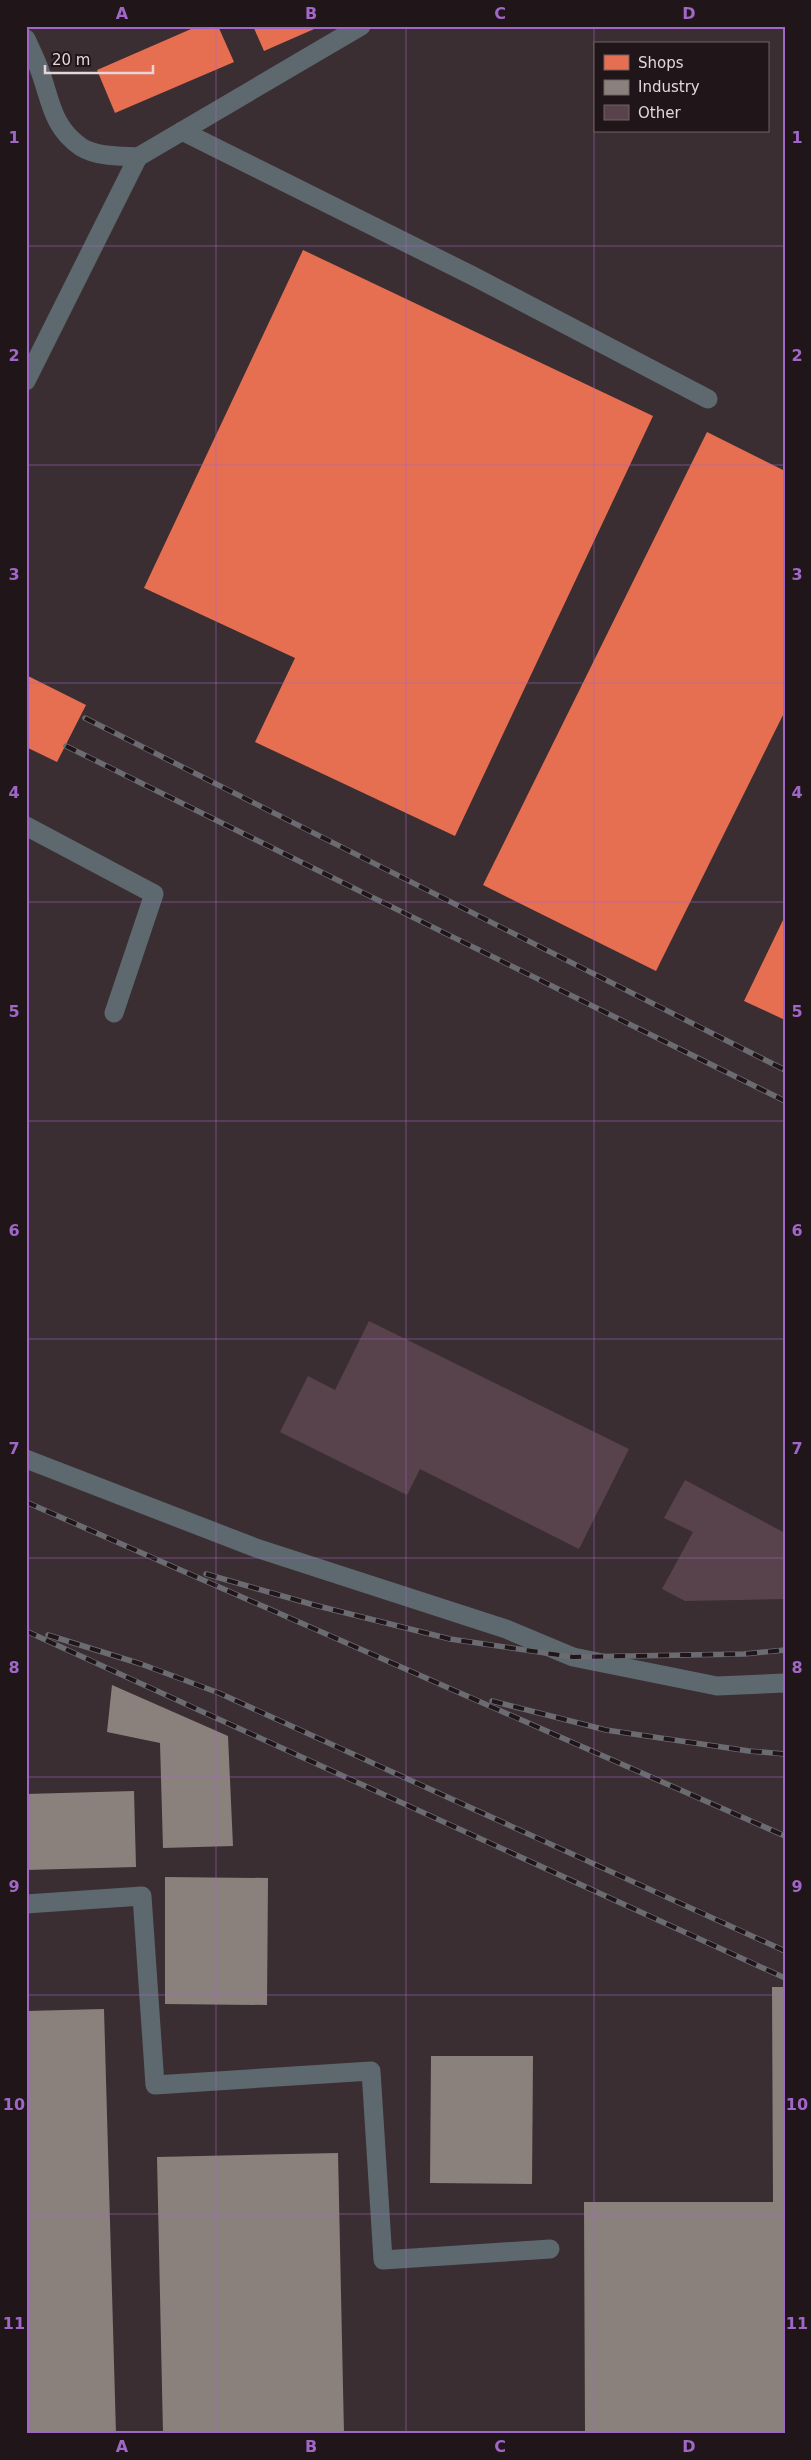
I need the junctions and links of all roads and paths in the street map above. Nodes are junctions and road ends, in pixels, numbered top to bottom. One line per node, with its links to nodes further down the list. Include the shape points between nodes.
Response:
1 (361, 26): 4 (lane)
2 (26, 39): 3 (lane)
3 (33, 72): 5 (lane, via 61,128 82,148 106,155)
4 (182, 131): 5 (lane); 7 (lane)
5 (138, 158): 6 (lane)
6 (26, 381)
7 (708, 399)
8 (26, 826): 9 (lane, via 154,894)
9 (114, 1013)
10 (26, 1459): 11 (lane, via 256,1548 506,1628 572,1657 717,1686)
11 (785, 1684)
12 (26, 1904): 13 (lane, via 142,1896 154,2085 371,2071 383,2260)
13 (550, 2249)

